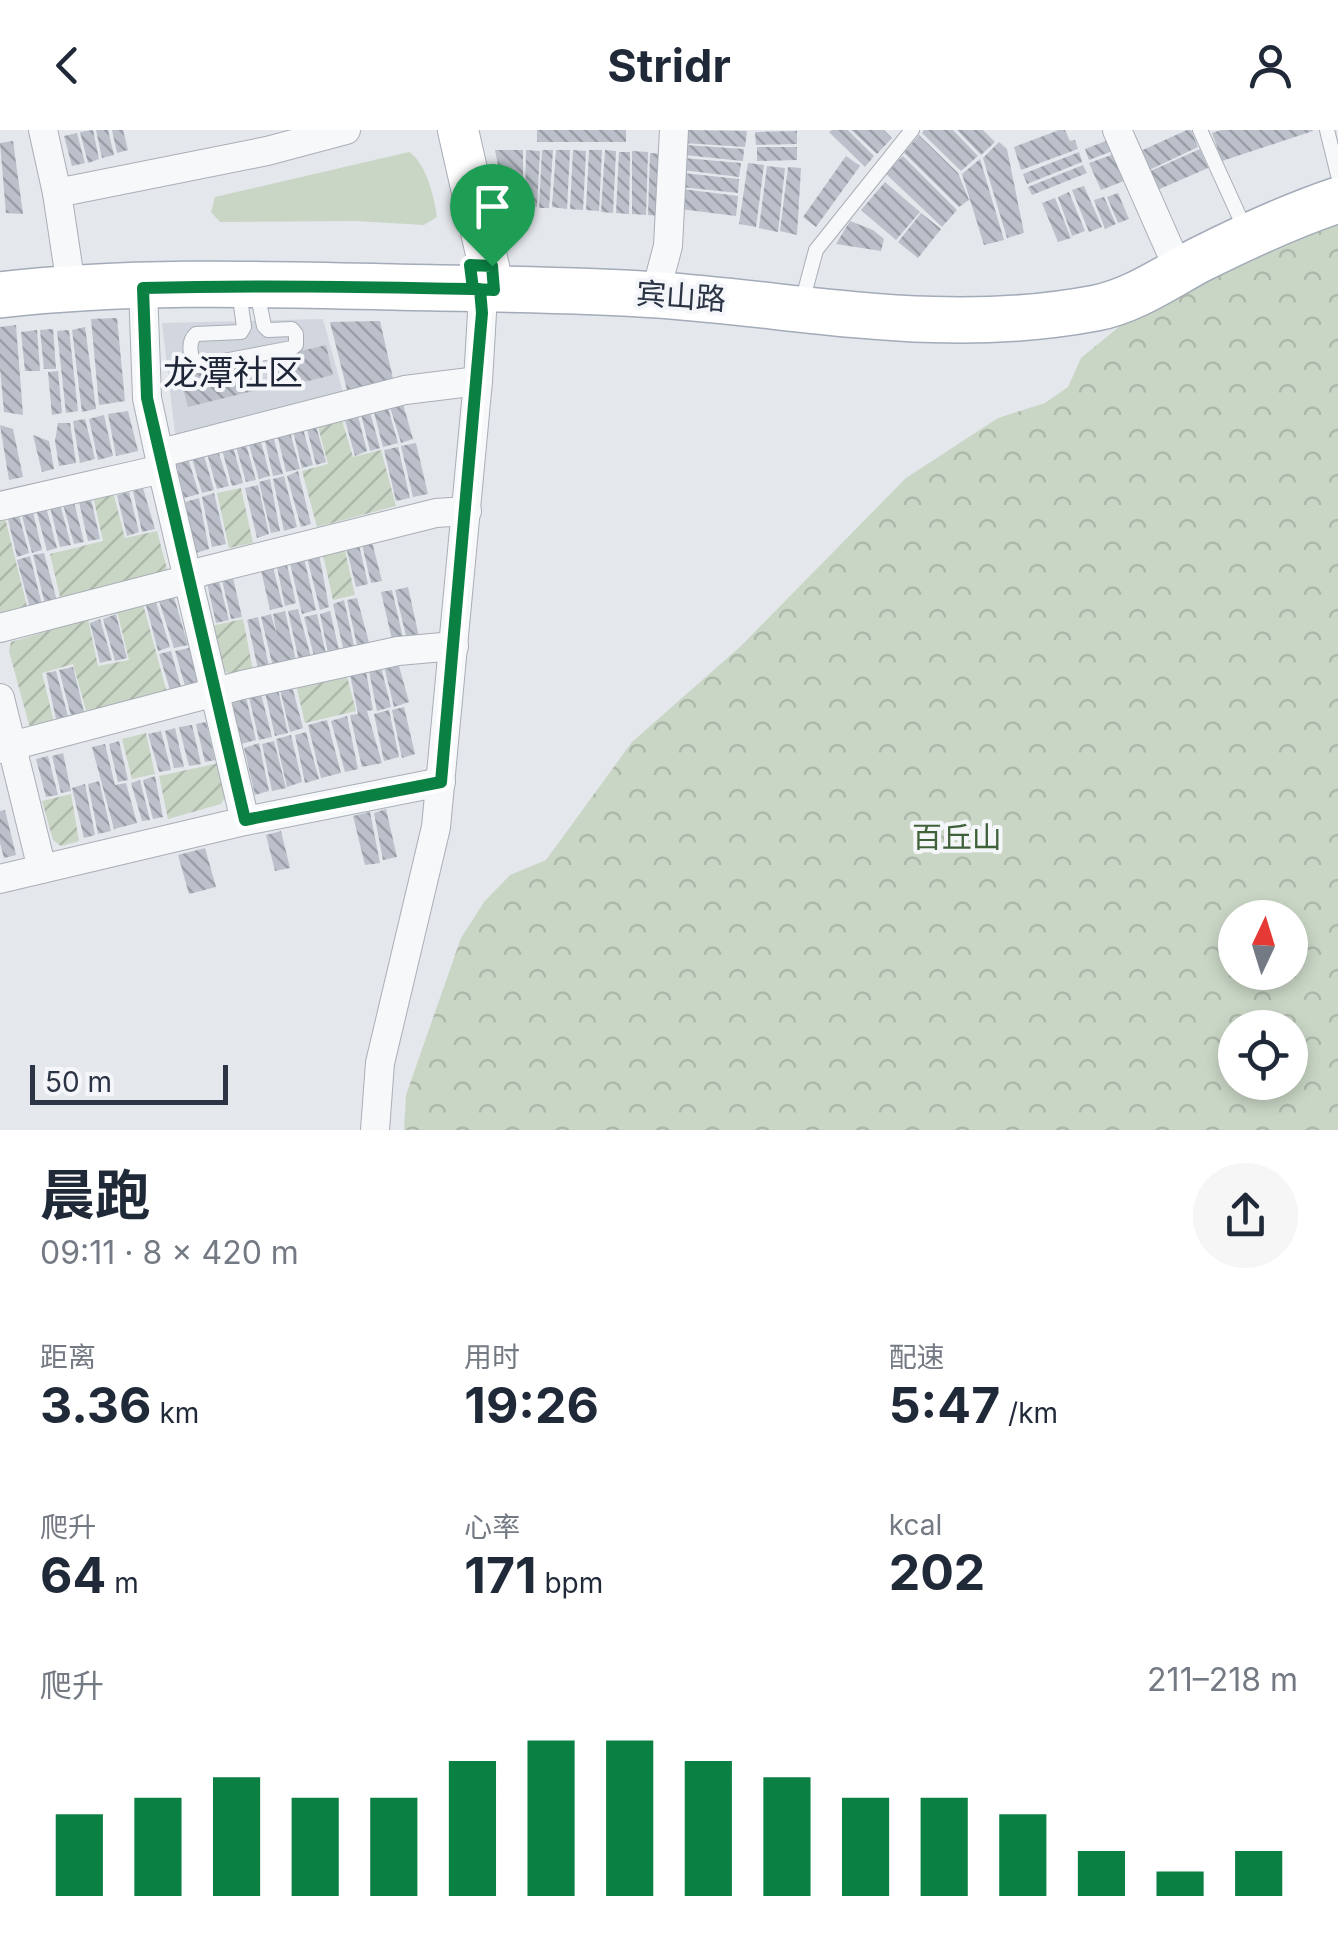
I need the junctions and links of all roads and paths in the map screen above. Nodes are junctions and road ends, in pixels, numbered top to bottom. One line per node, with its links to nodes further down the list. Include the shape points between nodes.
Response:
1 (43, 130): 11 (street)
2 (346, 130): 11 (street)
3 (437, 130): 18 (main road)
4 (458, 130): 18 (main road)
5 (674, 130): 17 (street, via 668,246)
6 (912, 130): 21 (lane, via 816,250)
7 (1118, 130): 14 (street)
8 (1200, 130): 13 (lane)
9 (1326, 130): 10 (lane)
10 (1338, 177): 13 (main road, 宾山路)
11 (57, 193): 15 (street)
12 (1338, 200): 18 (main road, 宾山路, via 1102,307 1014,319 903,320)
13 (1240, 218): 14 (main road, 宾山路)
14 (1170, 250): 21 (main road, 宾山路, via 1108,277 1015,296)
15 (68, 266): 16 (main road, 宾山路); 18 (main road, 宾山路)
16 (0, 274)
17 (660, 276): 18 (main road, 宾山路); 21 (main road, 宾山路)
18 (482, 280): 19 (main road, 宾山路); 23 (street)
19 (248, 285): 19 (lane, via 241,332 196,334 190,344 196,366 296,345 292,330 264,326); 20 (main road, 宾山路)
20 (143, 288): 22 (main road, 宾山路); 24 (street, via 147,398)
21 (806, 291)
22 (0, 295)
23 (478, 381): 24 (street, via 405,390); 26 (street)
24 (161, 461): 25 (street); 27 (street)
25 (0, 506)
26 (466, 511): 27 (street, via 200,572); 29 (street)
27 (189, 580): 28 (street); 30 (street)
28 (0, 628)
29 (454, 646): 30 (street, via 398,651); 33 (street)
30 (217, 694): 32 (street); 34 (street)
31 (0, 698): 32 (street)
32 (6, 748): 35 (street)
33 (441, 782): 34 (street); 37 (street, via 380,1063)
34 (245, 820): 35 (street)
35 (42, 868): 36 (street)
36 (0, 879)
37 (375, 1130)

